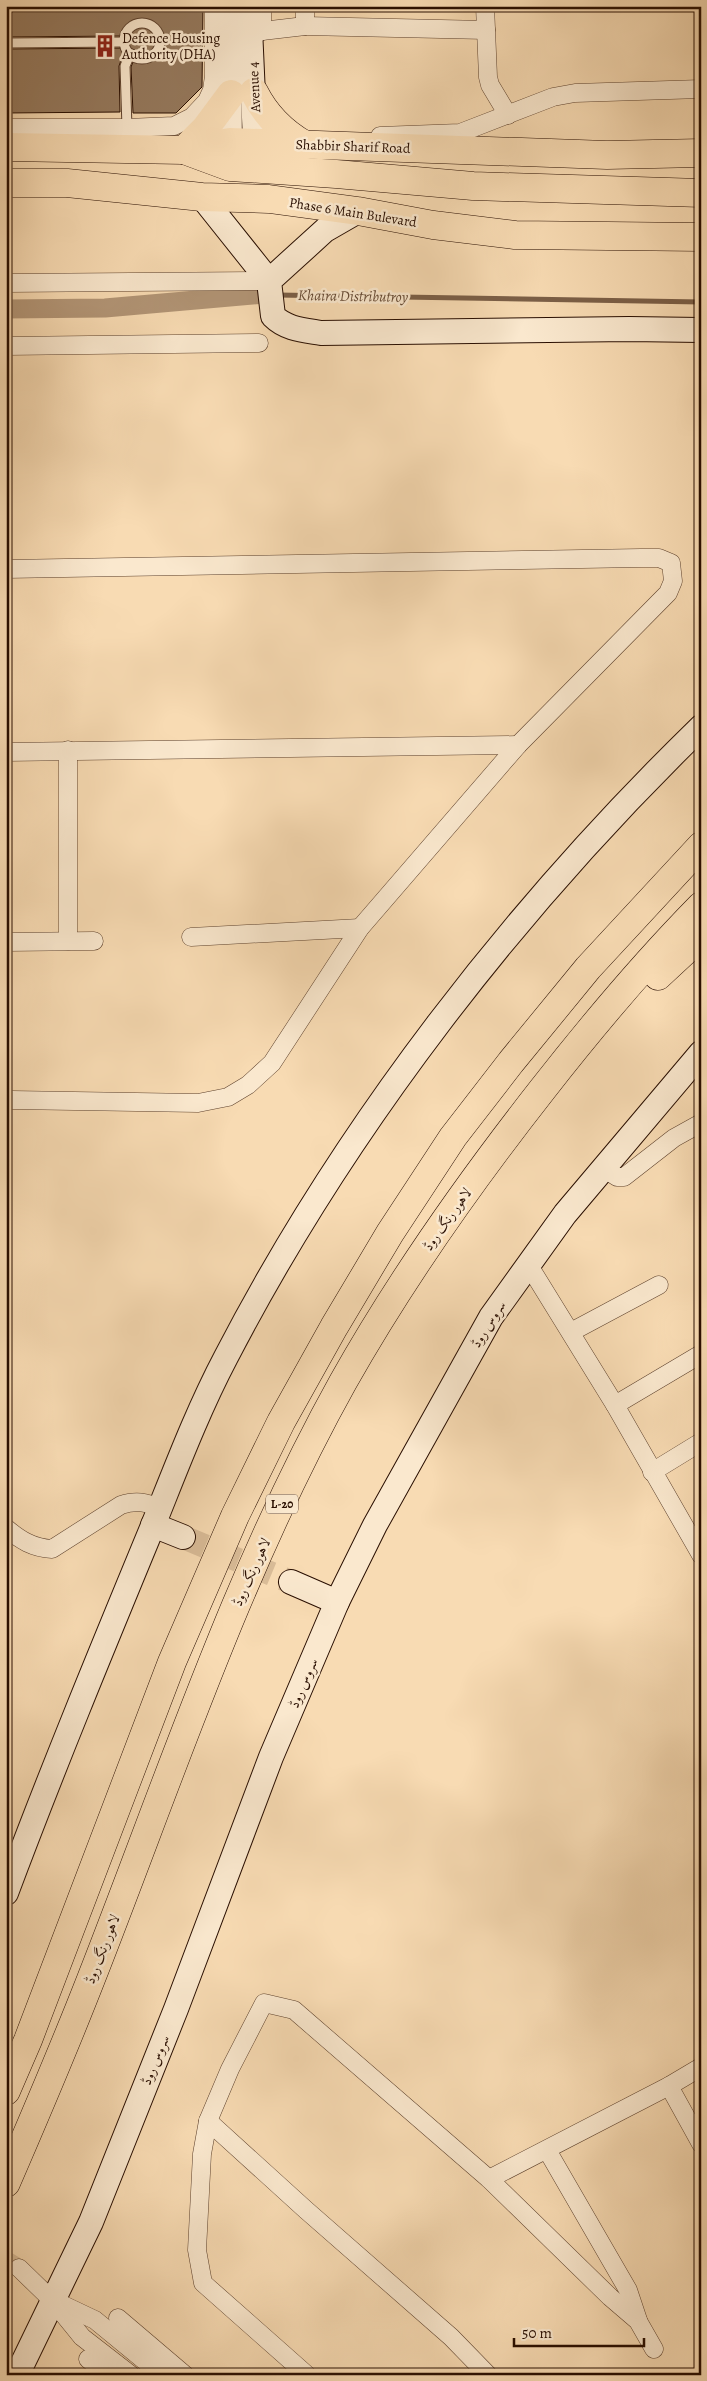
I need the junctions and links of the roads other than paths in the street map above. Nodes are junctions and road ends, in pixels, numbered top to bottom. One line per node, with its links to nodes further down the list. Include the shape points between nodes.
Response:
1 (214, 6): 17 (street, via 214,76 207,101 192,117 174,126)
2 (229, 6): 14 (street, Avenue 4)
3 (250, 6): 9 (street, Avenue 4)
4 (262, 6): 9 (street)
5 (305, 6): 7 (street)
6 (485, 6): 8 (street)
7 (305, 26): 8 (street); 9 (street)
8 (486, 30): 15 (street, via 490,85)
9 (256, 33): 14 (street, Avenue 4)
10 (124, 42): 11 (lane); 12 (lane); 12 (lane, via 126,32 142,22 152,25 158,33 157,51 149,57 139,58)
11 (6, 43)
12 (130, 54): 17 (lane, via 125,66)
13 (701, 89): 15 (street, via 575,93 553,97)
14 (243, 93): 18 (main road, via 262,106 283,131); 21 (main road); 23 (street, Avenue 4)
15 (508, 115): 19 (street, via 460,133 379,136)
16 (6, 128): 17 (street)
17 (127, 128)
18 (305, 145): 19 (main road, Shabbir Sharif Road); 23 (main road, Shabbir Sharif Road)
19 (362, 147): 22 (main road, Shabbir Sharif Road, via 607,155)
20 (6, 148): 21 (main road, Shabbir Sharif Road)
21 (184, 150): 23 (main road, Shabbir Sharif Road)
22 (701, 153)
23 (243, 155): 25 (main road, via 473,186)
24 (6, 183): 26 (main road, Phase 6 Main Bulevard, via 67,183)
25 (701, 193)
26 (202, 197): 27 (main road, Phase 6 Main Bulevard, via 269,199); 30 (street)
27 (358, 211): 28 (main road, Phase 6 Main Bulevard, via 515,235); 30 (street, via 325,230)
28 (701, 238)
29 (6, 283): 30 (street)
30 (269, 285): 31 (street, via 272,316 292,328 321,333)
31 (701, 330)
32 (259, 343): 33 (street)
33 (6, 346)
34 (6, 569): 36 (street, via 641,558 660,558 670,564 673,581 668,593)
35 (701, 727): 59 (street, via 629,800 502,943 362,1132 299,1228 248,1315 205,1402)
36 (518, 745): 37 (street); 41 (street)
37 (68, 750): 38 (street); 44 (street)
38 (6, 752)
39 (701, 846): 68 (main road, L-20, via 588,968 453,1137 390,1234 291,1405 235,1516 172,1662)
40 (701, 906): 47 (main road, لاہور رنگ روڈ / L-20)
41 (360, 928): 43 (street); 49 (street, via 272,1063 228,1097 198,1103)
42 (701, 936): 47 (main road)
43 (191, 937)
44 (68, 941): 45 (street); 46 (street)
45 (94, 941)
46 (6, 942)
47 (584, 1037): 73 (main road, لاہور رنگ روڈ / L-20, via 495,1150 425,1248 343,1382 267,1536 210,1664 91,1981)
48 (701, 1053): 51 (street, سروس روڈ)
49 (12, 1100)
50 (701, 1123): 51 (street, via 674,1138 624,1177)
51 (603, 1168): 52 (street, سروس روڈ)
52 (528, 1264): 54 (street); 64 (street, سروس روڈ, via 491,1317 414,1452)
53 (660, 1285): 54 (street)
54 (571, 1332): 56 (street)
55 (701, 1354): 56 (street)
56 (615, 1405): 58 (street)
57 (701, 1442): 58 (street)
58 (652, 1472): 62 (street)
59 (156, 1516): 60 (street, via 146,1502 133,1501 121,1505 52,1549 26,1543); 61 (street); 65 (street)
60 (6, 1528)
61 (183, 1537)
62 (701, 1555)
63 (291, 1582): 64 (street)
64 (338, 1602): 75 (street, سروس روڈ, via 271,1757 91,2222)
65 (6, 1893)
66 (701, 2067): 67 (street)
67 (669, 2086): 70 (street); 71 (street)
68 (6, 2091)
69 (208, 2121): 72 (street, via 264,2003 294,2010); 85 (street, via 202,2154 197,2250 203,2283); 86 (street, via 452,2336)
70 (701, 2144)
71 (547, 2150): 72 (street); 77 (street, via 628,2290)
72 (489, 2179): 77 (street)
73 (6, 2184)
74 (19, 2268): 75 (street)
75 (52, 2300): 80 (street, سروس روڈ); 82 (street, via 82,2337); 83 (street, via 95,2320)
76 (118, 2318): 84 (street)
77 (638, 2321): 78 (street)
78 (654, 2349)
79 (88, 2358): 81 (street)
80 (17, 2375)
81 (108, 2375)
82 (131, 2375)
83 (162, 2375)
84 (185, 2375)
85 (307, 2375)
86 (488, 2375)

